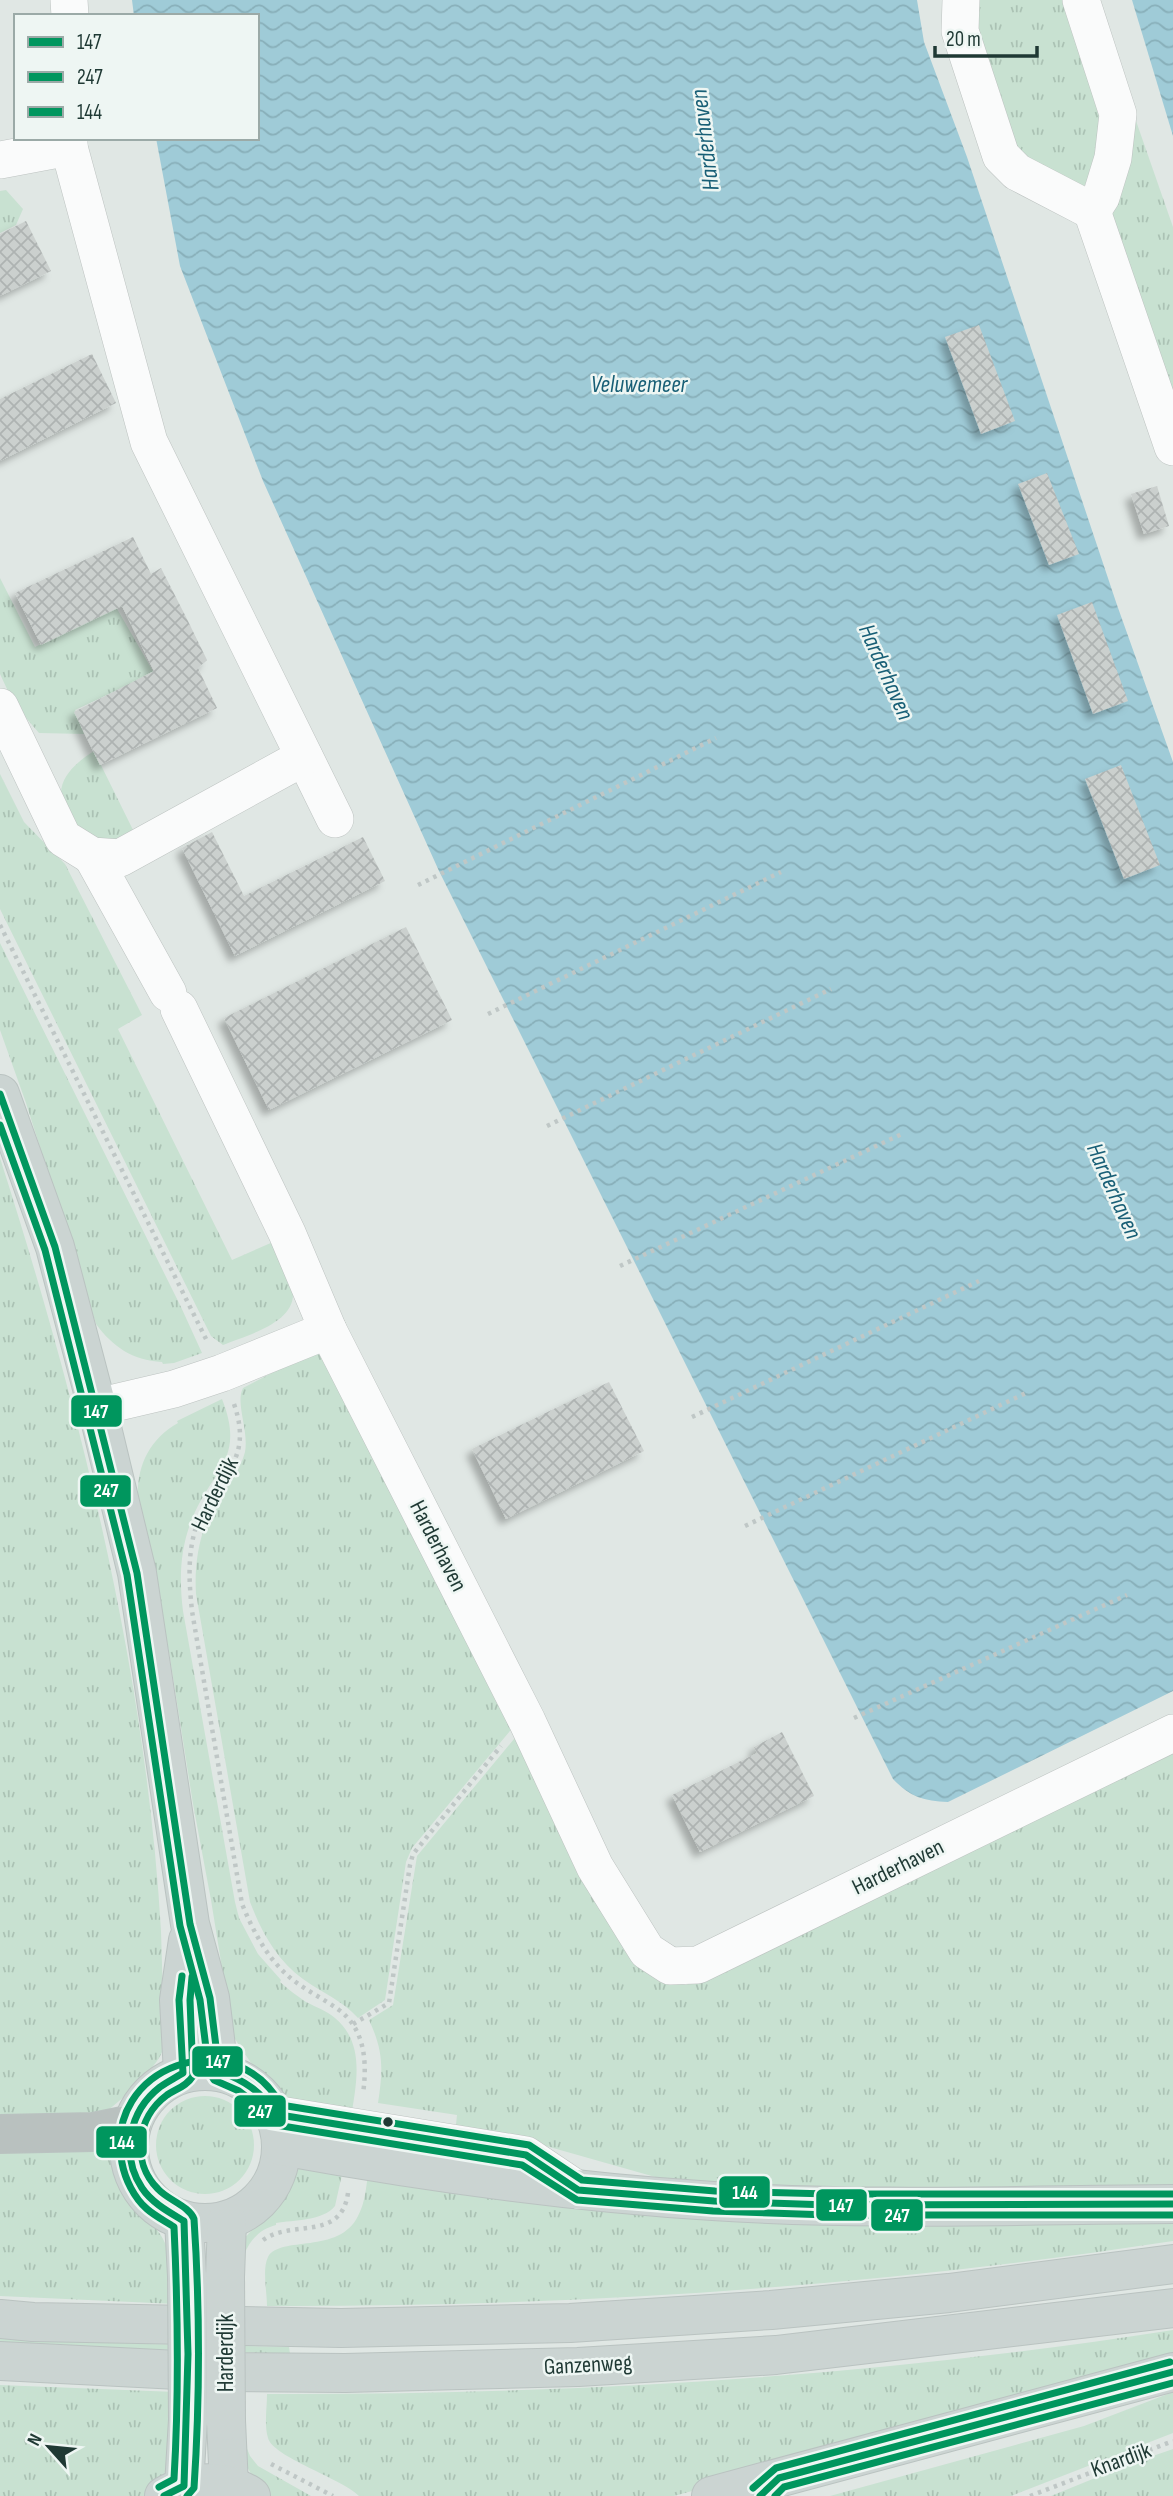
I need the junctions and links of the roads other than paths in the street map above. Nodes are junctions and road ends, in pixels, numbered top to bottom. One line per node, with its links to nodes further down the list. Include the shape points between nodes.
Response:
1 (961, 0): 5 (street, via 960,30 1001,156 1017,172)
2 (1082, 0): 5 (street, via 1118,114 1113,158)
3 (69, 143): 4 (street); 8 (street, via 149,442)
4 (0, 160)
5 (1092, 211): 6 (street)
6 (1173, 447)
7 (0, 707): 10 (street, via 64,838)
8 (304, 757): 9 (street); 10 (street, via 120,858)
9 (335, 819)
10 (92, 856): 12 (street, Harderhaven, via 174,1001 287,1233)
11 (0, 1094): 13 (main road, via 55,1247)
12 (328, 1330): 13 (street, via 222,1373); 14 (street, Harderhaven, via 527,1721 595,1867 647,1951 670,1966 698,1965)
13 (97, 1407): 15 (main road, via 137,1573 190,1924 179,2000)
14 (1173, 1733)
15 (201, 2072): 16 (main road, via 166,2081 151,2092); 17 (main road, via 239,2077 257,2089 271,2105)
16 (132, 2124): 18 (highway, via 93,2132); 20 (main road, via 131,2165 138,2184 166,2213)
17 (278, 2130): 19 (main road, via 381,2164 578,2190 829,2205); 21 (main road, via 280,2166 266,2192 245,2213)
18 (0, 2134)
19 (1173, 2204)
20 (184, 2221): 21 (main road); 28 (main road, Harderdijk, bridge, via 188,2420)
21 (227, 2221): 29 (main road, Harderdijk, bridge, via 226,2421)
22 (1173, 2264): 24 (main road, Ganzenweg, via 922,2296 570,2323 313,2328)
23 (1173, 2308): 25 (main road, Ganzenweg, via 775,2355 578,2367 345,2373)
24 (0, 2319)
25 (0, 2361)
26 (1173, 2372): 27 (main road)
27 (770, 2487): 30 (main road)
28 (174, 2491): 29 (main road, via 214,2483)
29 (240, 2491)
30 (711, 2496)

